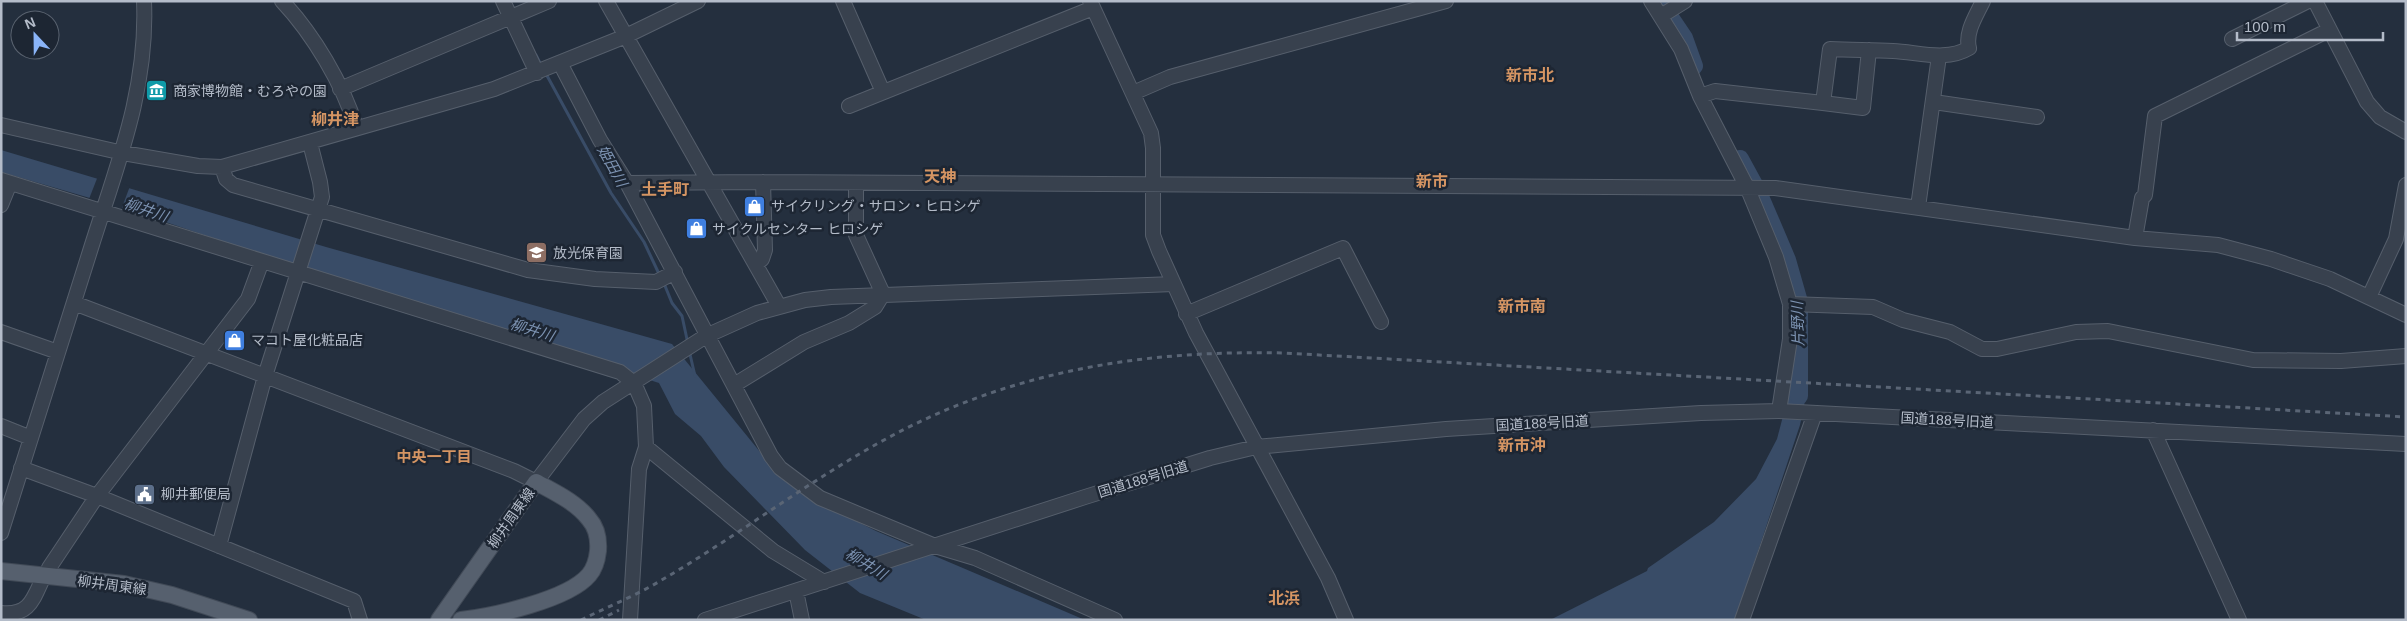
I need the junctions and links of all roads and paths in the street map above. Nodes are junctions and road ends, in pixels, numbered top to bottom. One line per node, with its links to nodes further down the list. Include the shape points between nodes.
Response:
1 (144, 1): 35 (street, via 142,61)
2 (282, 1): 23 (street, via 306,30)
3 (503, 1): 16 (street)
4 (549, 1): 16 (street)
5 (606, 1): 18 (street)
6 (698, 1): 18 (street)
7 (843, 1): 24 (street)
8 (1446, 1): 25 (street, via 1170,77)
9 (1651, 1): 15 (street)
10 (1685, 1): 15 (street)
11 (1982, 1): 21 (street, via 1966,40 1968,48 1960,54)
12 (2308, 1): 19 (street)
13 (2315, 1): 17 (street)
14 (1091, 4): 24 (street); 25 (street)
15 (1661, 16): 26 (street)
16 (512, 18): 22 (street); 23 (street)
17 (2329, 30): 33 (street, via 2367,102 2380,117); 49 (street, via 2155,116 2145,195)
18 (626, 36): 22 (street); 38 (street)
19 (2232, 39)
20 (1869, 50): 21 (street); 28 (street, via 1830,49); 28 (street, via 1863,108)
21 (1938, 56): 27 (street)
22 (546, 69): 32 (street, via 484,92); 41 (street, via 600,140)
23 (340, 89): 32 (street)
24 (883, 92): 29 (street)
25 (1133, 93): 42 (street, via 1151,133)
26 (1704, 94): 28 (street); 44 (street)
27 (1934, 102): 30 (street); 46 (street)
28 (1823, 103)
29 (849, 106)
30 (2037, 117)
31 (1, 125): 35 (street)
32 (356, 127): 34 (street)
33 (2406, 132)
34 (310, 143): 36 (street); 48 (street, via 322,197)
35 (123, 153): 36 (street); 47 (street)
36 (222, 167): 48 (street, via 232,185)
37 (5, 182): 45 (street); 47 (street)
38 (710, 182): 39 (street); 41 (street); 51 (street)
39 (763, 182): 40 (street); 51 (street, via 765,250)
40 (856, 183): 42 (street); 55 (street, via 856,235)
41 (627, 184): 53 (street)
42 (1154, 185): 44 (street); 54 (street, via 1153,235)
43 (2406, 185): 56 (street, via 2396,239)
44 (1753, 187): 46 (street); 58 (street)
45 (1, 205)
46 (1918, 207): 49 (street)
47 (103, 208): 50 (street); 57 (street)
48 (318, 210): 52 (street); 53 (street, via 528,270 595,279 656,282)
49 (2135, 238): 56 (street, via 2218,245 2310,272)
50 (262, 261): 52 (street); 66 (street, via 248,299)
51 (756, 264): 59 (street)
52 (299, 268): 68 (street); 69 (street, via 620,372)
53 (673, 273): 64 (street)
54 (1174, 284): 55 (street); 60 (street)
55 (884, 294): 59 (street, via 831,296); 70 (street, via 869,311 804,342)
56 (2369, 297): 61 (street)
57 (74, 303): 65 (street); 66 (street)
58 (1795, 304): 67 (street, via 1873,307 1903,320 1950,332 1982,349 1997,349 2091,330 2253,360 2341,361); 71 (street)
59 (779, 306): 64 (street)
60 (1186, 314): 62 (street, via 1343,248); 78 (street)
61 (2406, 315)
62 (1382, 322)
63 (1, 332): 65 (street)
64 (706, 336): 69 (street); 70 (street)
65 (58, 352): 75 (street)
66 (208, 354): 68 (street); 81 (street)
67 (2406, 356)
68 (265, 376): 80 (street); 83 (street)
69 (638, 381): 77 (street, via 644,406); 80 (street, via 603,402 584,419)
70 (734, 385): 84 (street, via 780,468 820,498)
71 (1783, 411): 72 (street, 国道188号旧道); 78 (street, 国道188号旧道, via 1446,428)
72 (1814, 413): 74 (street, 国道188号旧道); 99 (street)
73 (1, 426): 75 (street)
74 (2153, 430): 76 (street, 国道188号旧道); 100 (street)
75 (31, 438): 79 (street)
76 (2406, 444)
77 (646, 447): 87 (street, via 773,552); 94 (street, via 638,469)
78 (1256, 447): 84 (street, 国道188号旧道, via 1210,458); 98 (street, via 1338,598)
79 (21, 468): 81 (street); 82 (street)
80 (536, 482): 92 (main road, 柳井周東線); 93 (main road, 柳井周東線, via 563,497 589,519 597,532 596,562 589,575 567,590 529,606)
81 (97, 496): 83 (street); 86 (street)
82 (1, 533)
83 (219, 546): 91 (street, via 354,601)
84 (931, 548): 87 (street, 国道188号旧道); 97 (street, via 975,558)
85 (1, 571): 86 (main road, 柳井周東線)
86 (47, 572): 89 (street, via 25,611); 90 (main road, 柳井周東線, via 181,597)
87 (828, 581): 88 (street, 国道188号旧道)
88 (796, 591): 95 (street, 国道188号旧道); 96 (street)
89 (1, 613)
90 (249, 620)
91 (360, 620)
92 (439, 620)
93 (461, 620)
94 (630, 620)
95 (705, 620)
96 (802, 620)
97 (1115, 620)
98 (1346, 620)
99 (1742, 620)
100 (2239, 620)

